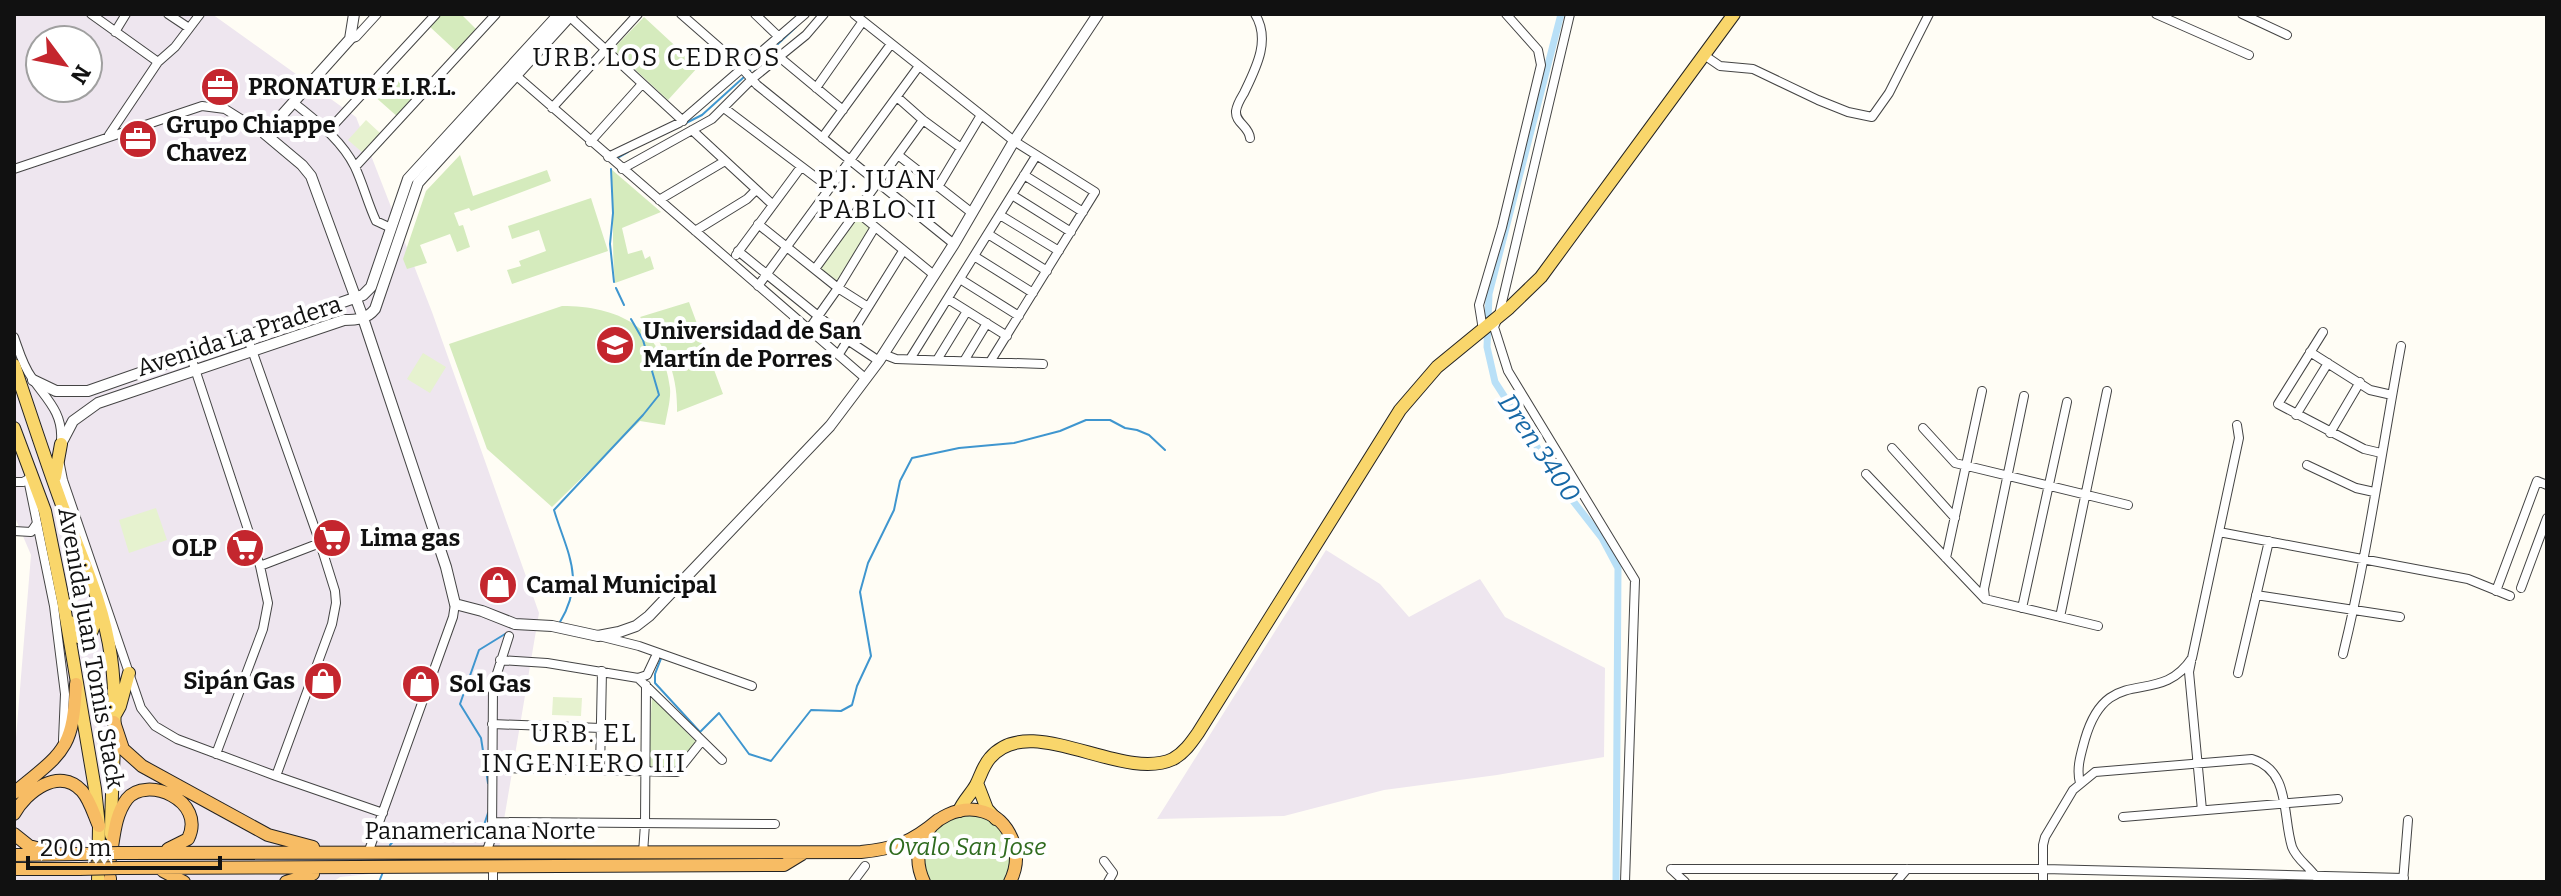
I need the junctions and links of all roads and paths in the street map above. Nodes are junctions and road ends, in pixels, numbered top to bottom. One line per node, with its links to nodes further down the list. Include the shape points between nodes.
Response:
1 (91, 14): 26 (street)
2 (126, 14): 26 (street)
3 (168, 14): 25 (street)
4 (200, 14): 25 (street)
5 (354, 14): 29 (street)
6 (377, 14): 29 (street)
7 (436, 14): 50 (street)
8 (496, 14): 63 (street)
9 (567, 14): 31 (street); 37 (street, Avenida La Pradera)
10 (638, 14): 31 (street)
11 (681, 14): 38 (street)
12 (755, 14): 28 (street)
13 (805, 14): 28 (street)
14 (824, 14): 34 (street)
15 (854, 14): 24 (street)
16 (1098, 14): 55 (street)
17 (1506, 14): 111 (street, via 1538,50 1541,65 1479,305)
18 (1570, 14): 111 (street)
19 (1734, 14): 32 (main road)
20 (1929, 14): 32 (street, via 1872,117 1818,100 1753,69 1720,66)
21 (2156, 14): 33 (street)
22 (2242, 14): 27 (street)
23 (1259, 16): 54 (street, via 1263,43 1236,109)
24 (863, 21): 30 (street); 40 (street)
25 (189, 28): 35 (street)
26 (115, 32): 35 (street)
27 (2287, 35)
28 (779, 37): 38 (street)
29 (350, 39): 42 (street)
30 (891, 44): 36 (street); 45 (street)
31 (606, 49): 39 (street); 43 (street)
32 (1704, 55): 111 (main road, via 1564,249)
33 (2249, 55)
34 (778, 56): 38 (street); 40 (street)
35 (158, 62): 52 (street)
36 (919, 66): 41 (street); 46 (street)
37 (512, 73): 43 (street); 81 (street, Avenida La Pradera, via 408,179); 101 (street, Avenida La Pradera, via 415,188)
38 (748, 74): 44 (street); 48 (street); 53 (street)
39 (642, 84): 48 (street); 56 (street)
40 (816, 88): 45 (street)
41 (897, 97): 47 (street); 61 (street)
42 (293, 102): 50 (street); 51 (street)
43 (552, 108): 56 (street)
44 (724, 108): 49 (street); 64 (street)
45 (843, 110): 53 (street)
46 (981, 115): 55 (street); 57 (street)
47 (923, 120): 57 (street); 58 (street)
48 (683, 121): 60 (street)
49 (692, 130): 62 (street); 66 (street)
50 (328, 131): 63 (street)
51 (265, 134): 52 (street, via 225,109 202,106); 102 (street, via 311,176)
52 (109, 136): 65 (street)
53 (822, 138): 61 (street)
54 (1250, 138)
55 (1014, 141): 59 (street); 77 (street)
56 (590, 142): 60 (street)
57 (961, 148): 69 (street)
58 (898, 155): 68 (street); 69 (street)
59 (1036, 156): 67 (street); 76 (street, via 1095,192)
60 (608, 157): 66 (street)
61 (850, 160): 68 (street); 70 (street)
62 (725, 161): 71 (street); 73 (street)
63 (355, 167): 81 (street, via 376,221)
64 (801, 167): 70 (street); 74 (street)
65 (14, 169)
66 (622, 169): 73 (street)
67 (1024, 175): 72 (street); 76 (street)
68 (877, 184): 75 (street); 85 (street)
69 (938, 187): 77 (street)
70 (830, 188): 86 (street)
71 (756, 190): 74 (street); 82 (street)
72 (1012, 195): 78 (street); 83 (street)
73 (659, 200): 82 (street)
74 (773, 205): 79 (street)
75 (857, 212): 80 (street); 92 (street)
76 (1083, 212): 83 (street)
77 (972, 213): 85 (street)
78 (1000, 215): 84 (street); 89 (street)
79 (758, 224): 86 (street); 87 (street)
80 (875, 227): 88 (street); 98 (street)
81 (391, 228): 99 (street, Avenida La Pradera)
82 (695, 231): 91 (street)
83 (1071, 232): 89 (street)
84 (988, 234): 90 (street); 93 (street)
85 (954, 244): 95 (street)
86 (787, 246): 92 (street); 94 (street)
87 (738, 251): 91 (street); 94 (street)
88 (903, 251): 95 (street); 104 (street)
89 (1059, 251): 93 (street)
90 (974, 256): 96 (street); 100 (street)
91 (731, 262): 97 (street)
92 (815, 269): 98 (street)
93 (1047, 271): 100 (street)
94 (766, 275): 97 (street); 108 (street)
95 (934, 275): 124 (street)
96 (960, 279): 103 (street); 107 (street)
97 (758, 286): 112 (street)
98 (838, 288): 104 (street); 108 (street)
99 (368, 292): 101 (street); 102 (street, Avenida La Pradera)
100 (1033, 293): 107 (street)
101 (379, 298): 109 (street, Avenida La Pradera)
102 (355, 299): 106 (street, Avenida La Pradera); 109 (street)
103 (948, 299): 105 (street); 125 (street)
104 (868, 307): 118 (street)
105 (967, 311): 110 (street); 126 (street)
106 (310, 315): 113 (street); 115 (street, Avenida La Pradera)
107 (1019, 316): 116 (street)
108 (818, 317): 112 (street); 118 (street)
109 (363, 318): 113 (street, Avenida La Pradera); 179 (street)
110 (987, 323): 116 (street); 127 (street)
111 (1490, 324): 211 (main road, via 1437,367 1400,410 1181,754 1165,762 1138,763 1022,741 991,755); 263 (street, via 1508,371 1635,580)
112 (809, 329): 122 (street)
113 (315, 330): 120 (street, Avenida La Pradera)
114 (2323, 332): 121 (street)
115 (247, 336): 120 (street); 123 (street, Avenida La Pradera)
116 (1007, 336): 128 (street)
117 (14, 337): 134 (street, Avenida Juan Tomis Stack)
118 (849, 341): 122 (street); 124 (street)
119 (2401, 346): 138 (street)
120 (252, 352): 132 (street, Avenida La Pradera); 168 (street)
121 (2310, 352): 129 (street); 141 (street, via 2278,404)
122 (839, 354): 133 (street)
123 (191, 357): 132 (street); 134 (street, Avenida La Pradera, via 78,392 56,391)
124 (881, 358): 125 (street); 133 (street)
125 (910, 359): 126 (street)
126 (937, 360): 127 (street)
127 (964, 361): 128 (street)
128 (990, 362): 130 (street)
129 (2328, 363): 135 (street); 141 (street)
130 (1043, 364)
131 (14, 366): 134 (main road); 155 (main road, Avenida Juan Tomis Stack)
132 (195, 371): 146 (street, Avenida La Pradera, via 88,409 73,421); 171 (street)
133 (865, 378): 186 (street, via 830,426 649,616 636,626)
134 (33, 380): 146 (street, Avenida Juan Tomis Stack, via 55,410)
135 (2360, 382): 138 (street); 145 (street)
136 (1982, 391): 150 (street)
137 (2107, 391): 159 (street)
138 (2392, 395): 148 (street)
139 (2024, 396): 152 (street)
140 (2067, 402): 157 (street)
141 (2296, 415): 145 (street)
142 (2237, 425): 166 (street, via 2239,438)
143 (14, 428): 153 (main road, Avenida Juan Tomis Stack)
144 (1923, 428): 150 (street, via 1955,463)
145 (2330, 433): 148 (street)
146 (61, 444): 155 (main road); 194 (street, Avenida Juan Tomis Stack, via 63,480)
147 (1892, 448): 162 (street)
148 (2381, 453): 158 (street)
149 (2307, 465): 158 (street)
150 (1966, 466): 152 (street); 162 (street)
151 (1866, 474): 169 (street)
152 (2007, 476): 157 (street); 177 (street)
153 (31, 478): 154 (street); 161 (main road, Avenida Juan Tomis Stack); 164 (street, Avenida Juan Tomis Stack)
154 (14, 482)
155 (54, 484): 172 (main road, Avenida Juan Tomis Stack)
156 (2547, 485): 174 (street, via 2537,481)
157 (2048, 486): 159 (street); 180 (street)
158 (2374, 492): 170 (street)
159 (2085, 495): 160 (street); 182 (street)
160 (2128, 505)
161 (45, 511): 164 (street); 178 (main road, Avenida Juan Tomis Stack)
162 (1955, 518): 169 (street)
163 (2547, 518): 173 (street)
164 (37, 523): 165 (street, via 31,532); 188 (street, Avenida Juan Tomis Stack)
165 (14, 531)
166 (2219, 532): 167 (street); 191 (street)
167 (2269, 541): 170 (street); 175 (street)
168 (320, 543): 171 (street); 210 (street, via 335,591 335,612)
169 (1946, 558): 177 (street)
170 (2364, 559): 174 (street, via 2468,579); 181 (street)
171 (260, 566): 204 (street, via 267,614)
172 (91, 581): 178 (main road, via 96,623 88,637 75,634); 200 (main road, Avenida Juan Tomis Stack, via 111,655)
173 (2521, 588)
174 (2496, 591): 176 (street)
175 (2256, 595): 181 (street); 195 (street)
176 (2510, 596)
177 (1985, 599): 180 (street)
178 (63, 600): 187 (main road, Avenida Juan Tomis Stack)
179 (455, 604): 186 (street, via 515,624); 218 (street)
180 (2022, 608): 182 (street)
181 (2354, 610): 183 (street); 189 (street)
182 (2060, 617): 184 (street)
183 (2400, 617)
184 (2098, 626)
185 (509, 636): 192 (street)
186 (598, 636): 199 (street)
187 (70, 644): 188 (street); 197 (main road, Avenida Juan Tomis Stack)
188 (60, 654): 197 (street, Avenida Juan Tomis Stack)
189 (2343, 654)
190 (655, 658): 196 (street, via 647,675)
191 (2192, 658): 206 (street); 212 (street, via 2167,681 2124,690 2097,708 2081,752)
192 (500, 660): 193 (street); 201 (street)
193 (602, 671): 196 (street); 202 (street)
194 (129, 673): 200 (main road); 204 (street, Avenida Juan Tomis Stack, via 141,708 155,726)
195 (2238, 673)
196 (638, 678): 198 (street)
197 (72, 680): 213 (highway, via 72,730 64,749); 227 (main road, Avenida Juan Tomis Stack)
198 (646, 685): 203 (street); 209 (street)
199 (752, 686)
200 (114, 720): 230 (highway, via 123,749 152,771 268,835); 237 (main road, Avenida Juan Tomis Stack)
201 (492, 724): 202 (street); 207 (street)
202 (601, 728): 208 (street)
203 (701, 742): 205 (street); 209 (street, via 677,772)
204 (216, 754): 210 (street, Avenida Juan Tomis Stack)
205 (722, 760)
206 (2198, 763): 212 (street, via 2095,772); 215 (street, via 2262,762 2276,775); 216 (street)
207 (492, 768): 208 (street); 224 (street)
208 (600, 771): 209 (street)
209 (645, 772): 225 (street)
210 (276, 776): 218 (street, Avenida Juan Tomis Stack)
211 (977, 783): 217 (main road); 222 (main road)
212 (2080, 783): 248 (street, via 2045,837)
213 (14, 793)
214 (2338, 799): 215 (street)
215 (2284, 803): 216 (street); 252 (street, via 2293,849)
216 (2202, 810): 220 (street)
217 (959, 811): 221 (highway, Panamericana Norte); 222 (highway, via 975,810)
218 (383, 813): 231 (street)
219 (14, 814): 227 (highway, via 27,795 61,780 82,791)
220 (2123, 817)
221 (938, 820): 234 (highway, Panamericana Norte, via 910,841 881,850); 260 (highway, via 919,850)
222 (997, 820): 261 (highway, via 1016,850)
223 (2408, 820): 253 (street)
224 (492, 822): 225 (street); 232 (street)
225 (645, 824): 226 (street); 233 (street)
226 (775, 824)
227 (99, 826): 254 (main road, Avenida Juan Tomis Stack)
228 (14, 834): 235 (highway, via 29,846)
229 (156, 853): 230 (highway, Panamericana Norte); 237 (highway, Panamericana Norte); 237 (highway, via 188,839 193,819 172,796 146,789 131,794 121,808)
230 (343, 853): 231 (highway, Panamericana Norte)
231 (368, 853): 232 (highway, Panamericana Norte)
232 (486, 853): 233 (highway, Panamericana Norte)
233 (643, 853): 234 (highway, Panamericana Norte)
234 (804, 853): 240 (highway, Panamericana Norte, via 784,865)
235 (63, 854): 236 (highway, Panamericana Norte); 237 (highway, Panamericana Norte, bridge)
236 (14, 855)
237 (116, 860): 242 (highway, Panamericana Norte, bridge, via 79,869); 243 (highway, Panamericana Norte); 254 (main road, Avenida Juan Tomis Stack)
238 (1104, 861): 262 (street, via 1113,873)
239 (865, 866): 259 (street)
240 (493, 867): 244 (highway, Panamericana Norte); 258 (street)
241 (14, 869): 242 (highway, Panamericana Norte)
242 (44, 869): 255 (highway)
243 (156, 869): 244 (highway, Panamericana Norte); 256 (highway)
244 (338, 869): 257 (highway)
245 (1781, 869): 246 (street); 264 (street, via 1671,869); 265 (street)
246 (1820, 869): 251 (street); 266 (street)
247 (2005, 869): 248 (street); 251 (street); 268 (street)
248 (2044, 869): 249 (street); 269 (street)
249 (2084, 870): 250 (street); 270 (street)
250 (2119, 871): 252 (street); 271 (street)
251 (1902, 875): 267 (street)
252 (2316, 879): 253 (street)
253 (2403, 880)
254 (107, 881)
255 (19, 882)
256 (184, 882)
257 (286, 882)
258 (493, 882)
259 (853, 882)
260 (924, 882)
261 (1010, 882)
262 (1108, 882)
263 (1625, 882)
264 (1685, 882)
265 (1782, 882)
266 (1820, 882)
267 (1911, 882)
268 (2002, 882)
269 (2043, 882)
270 (2081, 882)
271 (2116, 882)

